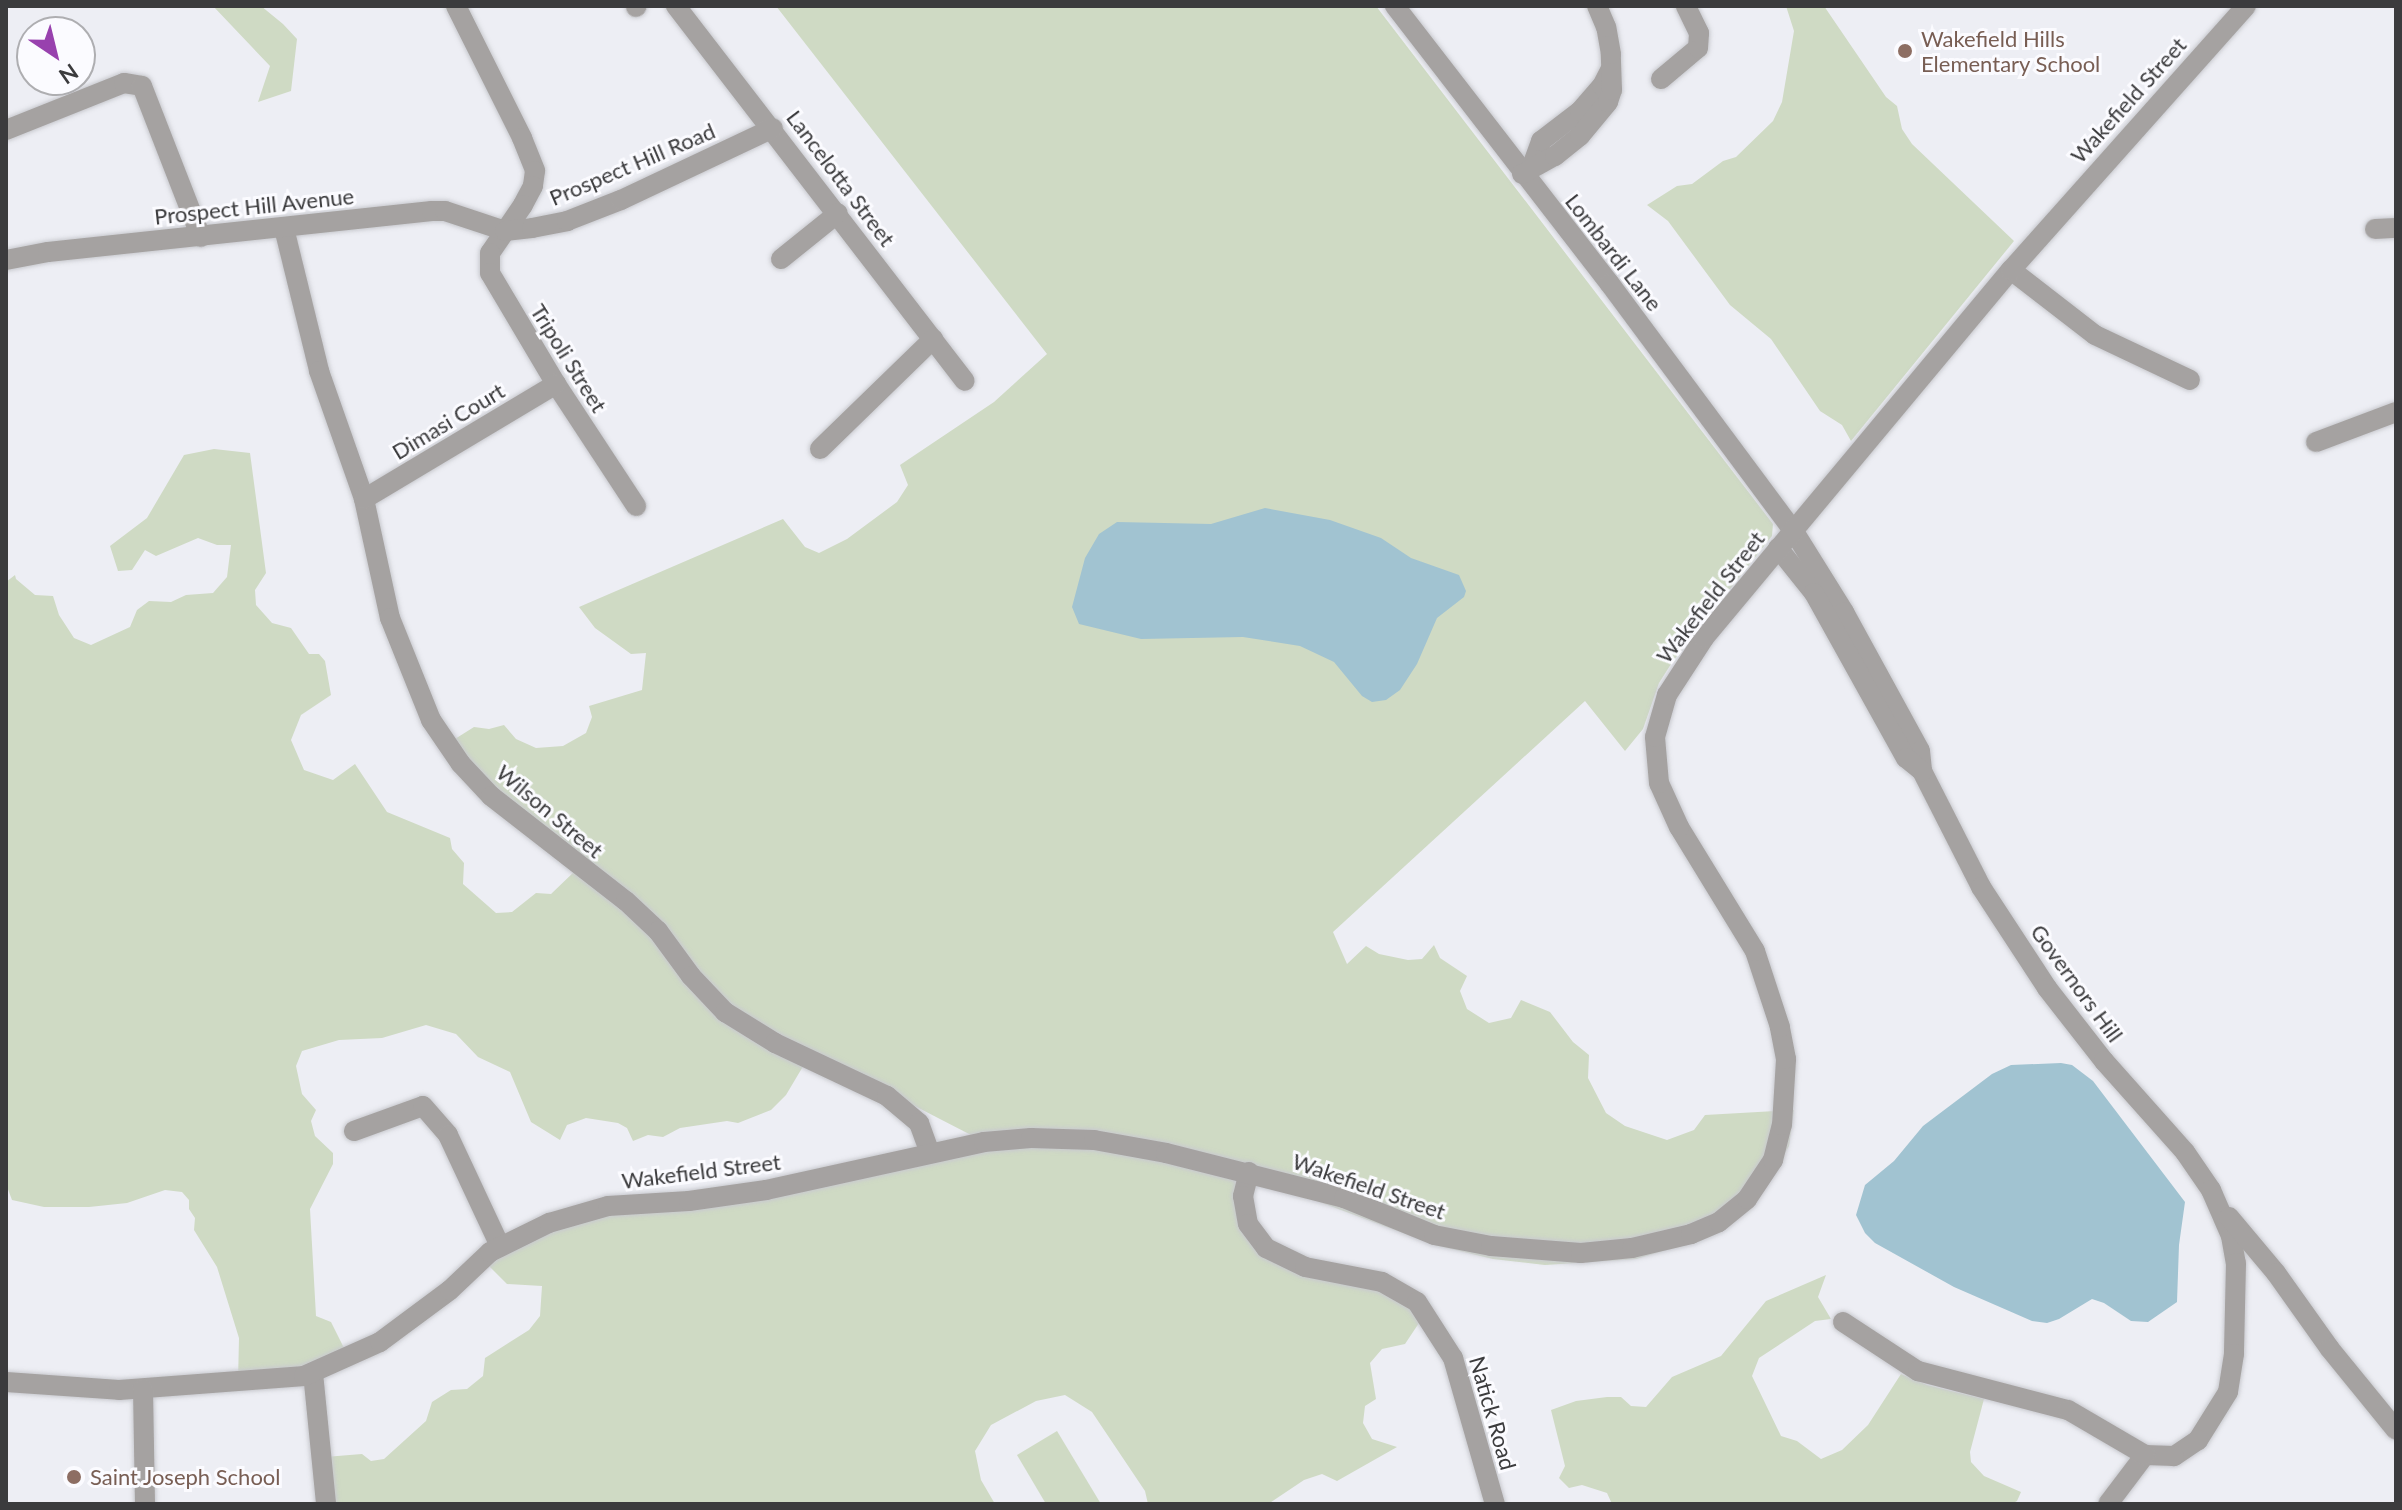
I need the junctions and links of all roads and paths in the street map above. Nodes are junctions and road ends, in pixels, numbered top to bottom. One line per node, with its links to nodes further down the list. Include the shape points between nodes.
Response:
1 (456, 6): 13 (street, via 532,158 533,186)
2 (676, 6): 8 (street, Lancelotta Street)
3 (1395, 6): 10 (street, Lombardi Lane)
4 (1597, 6): 10 (street, via 1609,40 1612,90 1597,119 1555,156)
5 (1686, 6): 7 (street, via 1699,33 1698,48)
6 (2246, 6): 17 (street, Wakefield Street)
7 (1661, 79)
8 (773, 128): 11 (street, Lancelotta Street); 13 (street, Prospect Hill Road, via 601,208 567,221)
9 (6, 130): 14 (street, via 124,83 142,86)
10 (1527, 170): 27 (street, Lombardi Lane)
11 (838, 213): 15 (street); 18 (street, Lancelotta Street)
12 (284, 228): 13 (street, Prospect Hill Avenue, via 445,211); 14 (street, Prospect Hill Avenue); 25 (street, Wilson Street, via 319,371)
13 (505, 231): 21 (street, Tripoli Street, via 488,266)
14 (201, 237): 16 (street, Prospect Hill Avenue)
15 (781, 259)
16 (6, 260)
17 (2011, 270): 19 (street, via 2095,335); 27 (street, Wakefield Street)
18 (933, 339): 20 (street, Lancelotta Street); 24 (street)
19 (2190, 380)
20 (965, 381)
21 (556, 384): 25 (street, Dimasi Court); 26 (street, Tripoli Street)
22 (2396, 412): 23 (street)
23 (2316, 442)
24 (820, 449)
25 (364, 499): 31 (street, Wilson Street, via 390,618 427,713 461,764 491,796 658,931 725,1012 775,1043 887,1096 919,1123)
26 (636, 506)
27 (1793, 530): 28 (street, Wakefield Street); 29 (street, Governors Hill, via 1920,751)
28 (1778, 548): 29 (street, Governors Hill, via 1814,593 1906,758); 32 (street, Wakefield Street, via 1675,678 1657,722 1654,751 1672,814 1747,935 1780,1027 1787,1073 1782,1125 1773,1160 1757,1187 1731,1213 1701,1231 1632,1248 1581,1253 1434,1235 1344,1198)
29 (1922, 771): 33 (street, Governors Hill, via 1965,860 2031,966 2104,1061 2185,1152)
30 (354, 1131): 34 (street, via 423,1106 448,1135)
31 (930, 1153): 32 (street, Wakefield Street, via 1031,1138 1094,1140); 34 (street, Wakefield Street, via 735,1195 608,1206 549,1223)
32 (1249, 1172): 43 (street, Natick Road, via 1243,1196 1248,1224 1266,1248 1305,1267 1382,1282 1417,1302 1453,1358)
33 (2218, 1205): 39 (street, Governors Hill); 40 (street, Governors Hill, via 2236,1263 2234,1365 2228,1392 2192,1446 2174,1456)
34 (500, 1246): 36 (street, Wakefield Street, via 404,1326)
35 (1843, 1322): 40 (street, via 1918,1371 2077,1413)
36 (313, 1373): 38 (street, Wakefield Street, via 276,1381); 42 (street)
37 (6, 1382): 38 (street, Wakefield Street)
38 (143, 1389): 41 (street)
39 (2396, 1430)
40 (2145, 1455): 44 (street)
41 (145, 1504)
42 (326, 1504)
43 (1495, 1504)
44 (2108, 1504)

